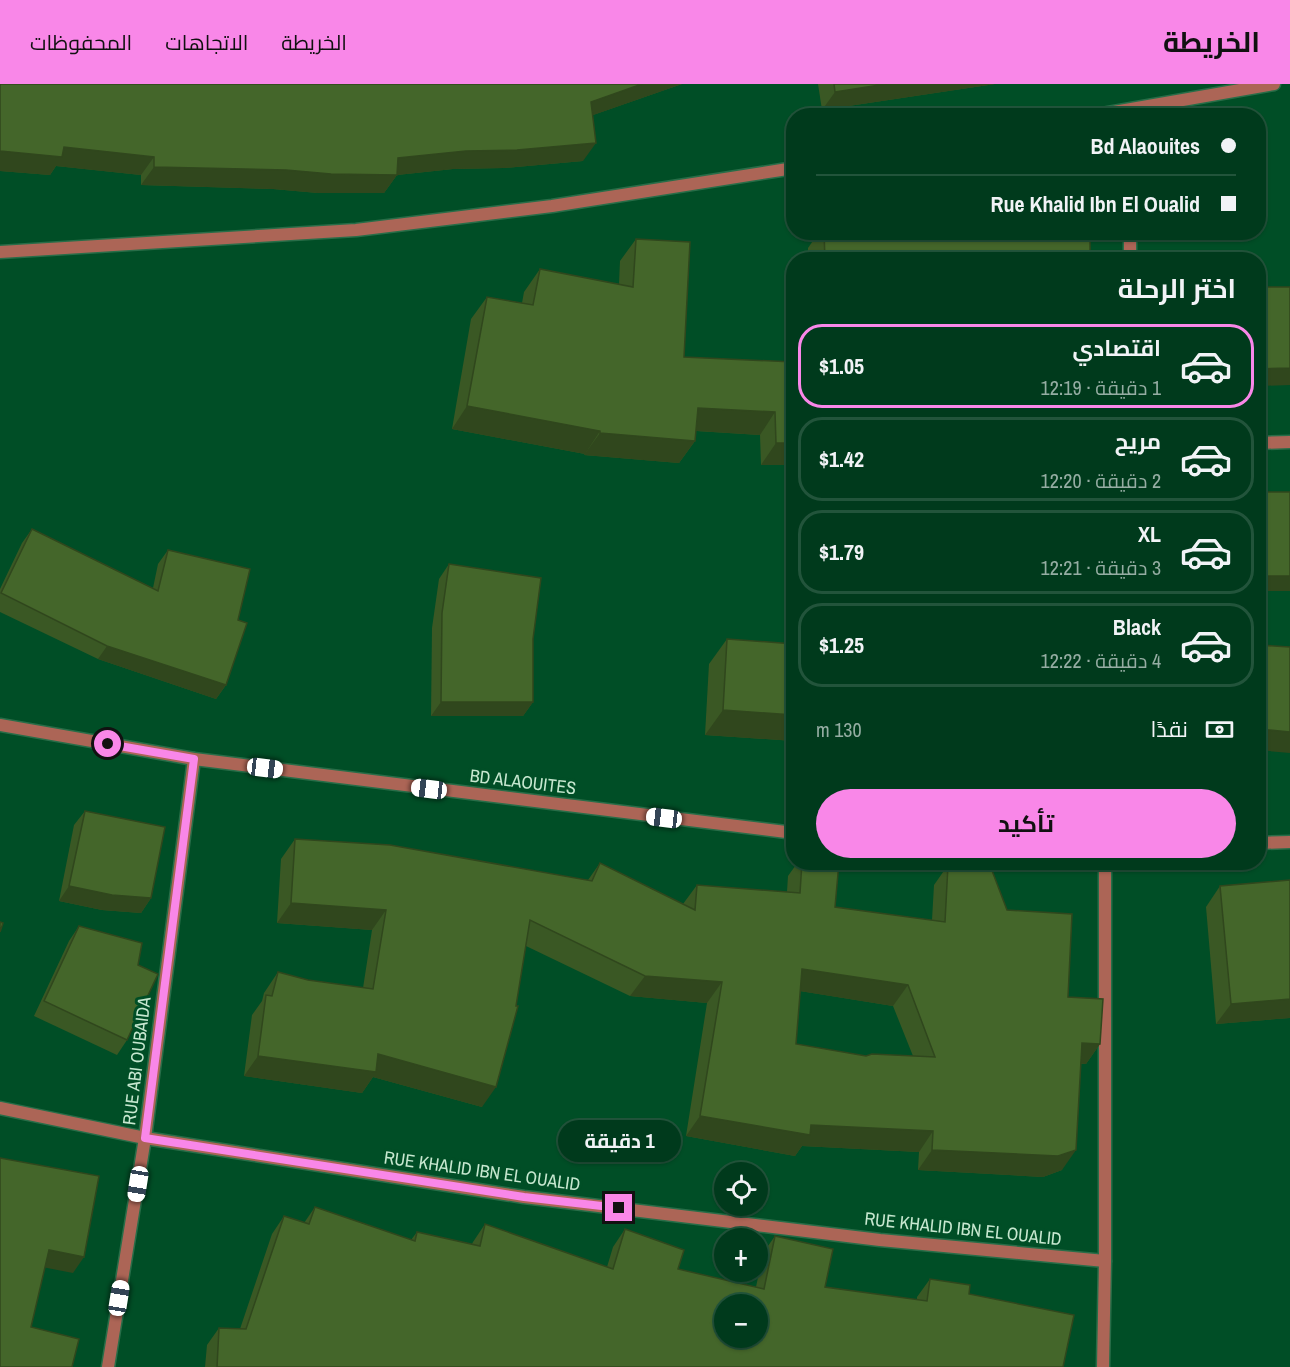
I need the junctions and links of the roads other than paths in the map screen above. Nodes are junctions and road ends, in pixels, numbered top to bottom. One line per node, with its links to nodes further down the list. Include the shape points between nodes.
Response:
1 (1274, 84): 2 (street)
2 (1149, 108)
3 (786, 169): 4 (street, via 552,206 356,230)
4 (0, 252)
5 (1290, 442): 6 (street)
6 (1266, 443)
7 (0, 725): 8 (street, BD ALAOUITES)
8 (194, 759): 9 (street, BD ALAOUITES); 14 (street, RUE ABI OUBAIDA)
9 (786, 832)
10 (1290, 842): 11 (street)
11 (1266, 843)
12 (1105, 870): 15 (street)
13 (0, 1108): 14 (street, RUE KHALID IBN EL OUALID)
14 (145, 1138): 15 (street, RUE KHALID IBN EL OUALID, via 524,1197 880,1240); 16 (street, RUE ABI OUBAIDA)
15 (1105, 1261): 17 (street)
16 (108, 1367)
17 (1103, 1367)

